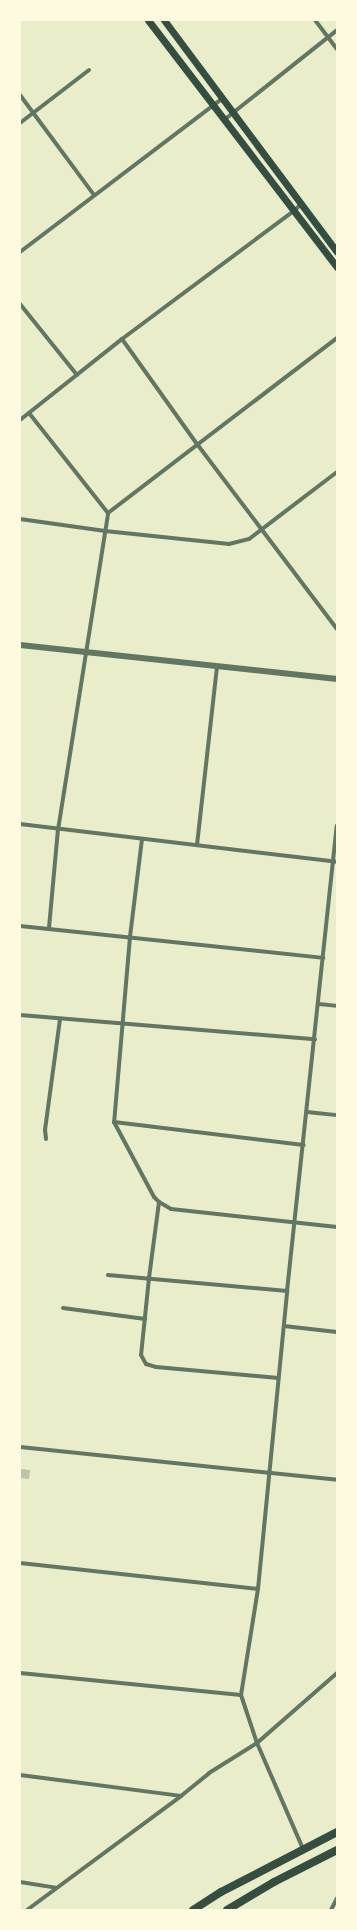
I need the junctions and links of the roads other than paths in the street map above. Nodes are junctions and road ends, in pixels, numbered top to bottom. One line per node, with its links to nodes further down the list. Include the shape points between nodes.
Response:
1 (148, 20): 10 (main road)
2 (164, 20): 9 (main road)
3 (315, 20): 5 (street)
4 (337, 30): 5 (street)
5 (328, 37): 6 (street); 12 (street)
6 (337, 49)
7 (89, 70): 11 (street)
8 (20, 95): 11 (street)
9 (223, 98): 10 (street); 12 (main road)
10 (213, 106): 13 (main road); 15 (street)
11 (34, 112): 14 (street); 15 (street)
12 (233, 112): 13 (street); 16 (main road)
13 (224, 120): 17 (main road)
14 (20, 123)
15 (94, 195): 18 (street)
16 (301, 204): 17 (street); 19 (main road)
17 (294, 211): 20 (main road); 23 (street)
18 (20, 252)
19 (337, 252)
20 (337, 267)
21 (20, 304): 24 (street)
22 (337, 338): 27 (street)
23 (122, 340): 24 (street); 27 (street)
24 (77, 375): 25 (street)
25 (29, 413): 26 (street); 29 (street)
26 (20, 420)
27 (197, 444): 29 (street); 32 (street)
28 (337, 472): 32 (street)
29 (108, 513): 31 (street)
30 (20, 519): 31 (street)
31 (105, 530): 32 (street, via 229,544 249,539); 35 (street)
32 (261, 530): 33 (street)
33 (337, 629)
34 (20, 645): 35 (street)
35 (86, 652): 36 (street); 40 (street)
36 (217, 666): 37 (street); 42 (street)
37 (337, 679)
38 (20, 824): 40 (street)
39 (337, 826): 43 (street)
40 (58, 830): 41 (street); 45 (street)
41 (142, 839): 42 (street); 46 (street)
42 (196, 845): 43 (street)
43 (335, 862): 47 (street)
44 (20, 926): 45 (street)
45 (49, 928): 46 (street)
46 (130, 937): 47 (street); 52 (street)
47 (323, 958): 48 (street)
48 (319, 1004): 49 (street); 53 (street)
49 (337, 1006)
50 (20, 1015): 51 (street)
51 (60, 1019): 52 (street); 57 (street, via 45,1130)
52 (123, 1023): 53 (street); 56 (street)
53 (315, 1039): 54 (street)
54 (307, 1112): 55 (street); 58 (street)
55 (337, 1115)
56 (114, 1122): 58 (street); 59 (street)
57 (46, 1139)
58 (304, 1145): 60 (street)
59 (159, 1202): 60 (street, via 171,1209); 63 (street)
60 (296, 1223): 61 (street); 64 (street)
61 (337, 1226)
62 (108, 1275): 63 (street)
63 (149, 1278): 64 (street); 66 (street)
64 (287, 1291): 67 (street)
65 (63, 1308): 66 (street)
66 (145, 1319): 69 (street, via 141,1355 146,1364)
67 (284, 1326): 68 (street); 69 (street)
68 (337, 1332)
69 (279, 1378): 71 (street)
70 (20, 1447): 71 (street)
71 (270, 1472): 72 (street); 74 (street)
72 (337, 1480)
73 (20, 1563): 74 (street)
74 (258, 1589): 77 (street)
75 (20, 1673): 77 (street)
76 (337, 1673): 78 (street)
77 (241, 1695): 78 (street)
78 (257, 1742): 80 (street, via 209,1773); 82 (street)
79 (20, 1776): 80 (street)
80 (181, 1796): 85 (street)
81 (337, 1832): 82 (highway)
82 (303, 1849): 88 (highway, via 221,1892)
83 (337, 1850): 89 (highway, via 274,1882)
84 (20, 1882): 85 (street)
85 (56, 1888): 87 (street)
86 (337, 1898): 90 (street)
87 (27, 1910)
88 (193, 1910)
89 (227, 1910)
90 (331, 1910)

